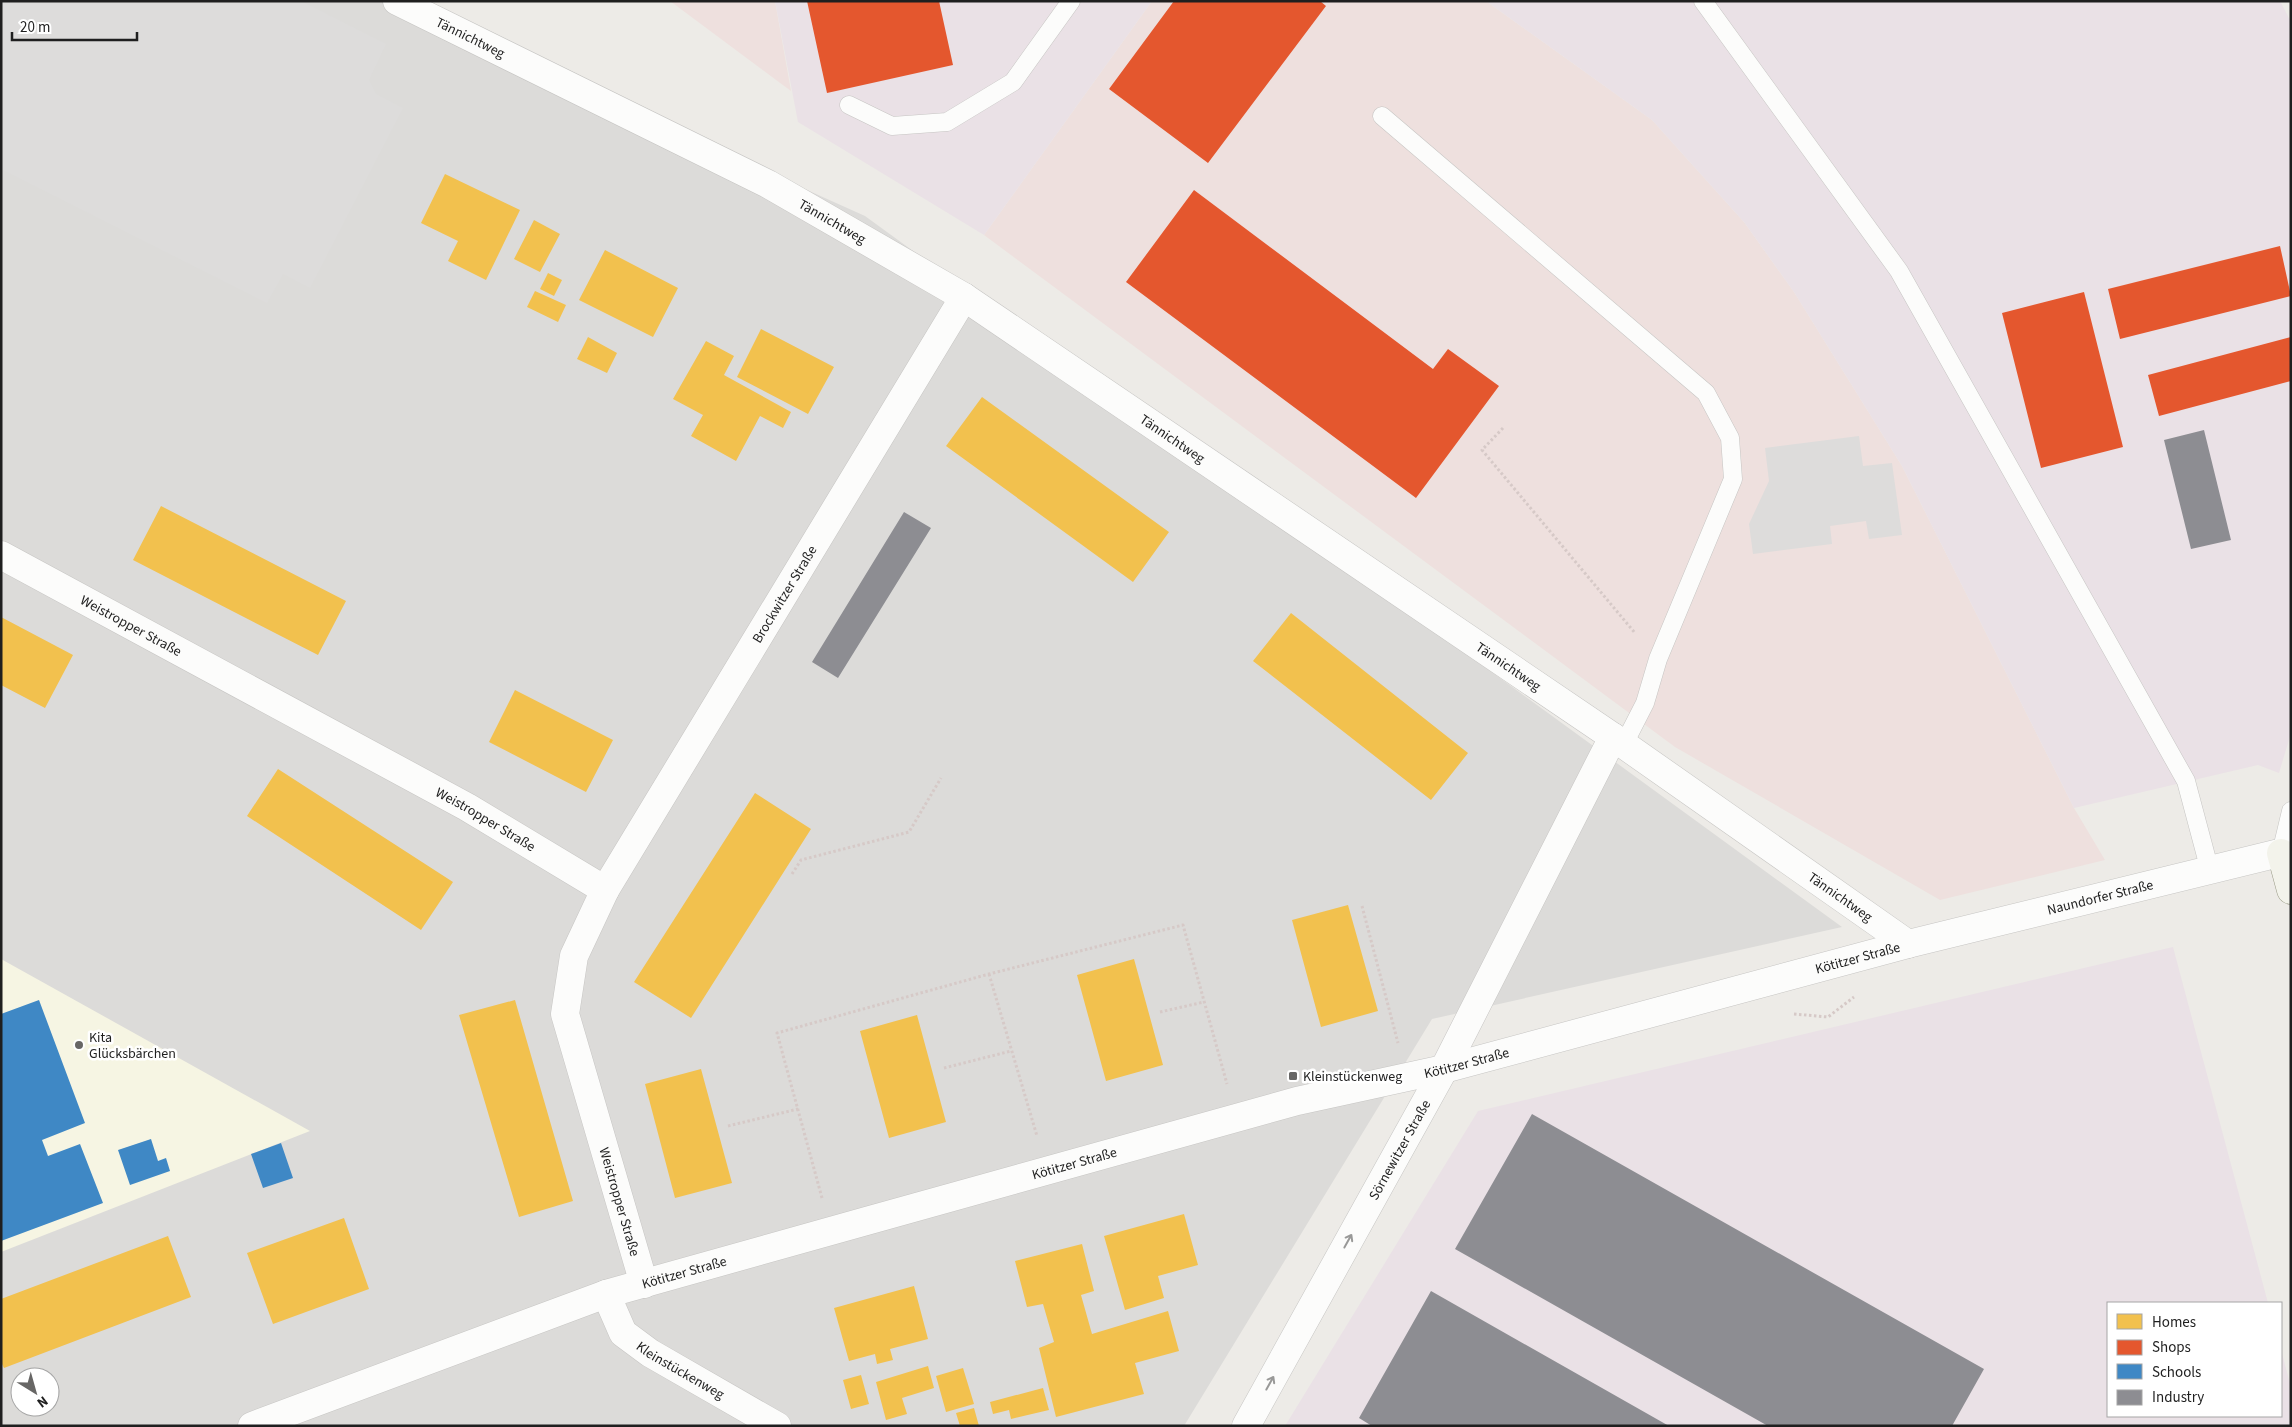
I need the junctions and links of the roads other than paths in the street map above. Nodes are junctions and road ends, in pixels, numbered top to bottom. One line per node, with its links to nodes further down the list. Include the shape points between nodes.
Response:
1 (397, 1): 6 (street, Tännichtweg, via 768,184)
2 (1071, 1): 4 (lane, via 1013,82 947,122 892,126)
3 (1703, 1): 11 (lane, via 1899,271 2186,781)
4 (849, 106)
5 (1382, 116): 8 (lane, via 1706,393 1730,438 1733,478 1658,659 1645,703)
6 (964, 297): 8 (street, Tännichtweg); 12 (street, Brockwitzer Straße)
7 (1, 555): 12 (street, Weistropper Straße, via 467,807)
8 (1619, 740): 14 (street, Tännichtweg); 15 (street, Sörnewitzer Straße)
9 (2291, 811): 10 (lane)
10 (2286, 851): 11 (street, Naundorfer Straße); 13 (main road)
11 (2210, 871): 14 (street, Naundorfer Straße)
12 (605, 890): 16 (street, Weistropper Straße, via 574,956 565,1014)
13 (2291, 890)
14 (1908, 944): 15 (street, Kötitzer Straße)
15 (1444, 1069): 16 (street, Kötitzer Straße, via 1297,1101); 20 (street, Sörnewitzer Straße, one-way to 15)
16 (644, 1284): 17 (street, Kötitzer Straße)
17 (606, 1294): 18 (street, Kötitzer Straße); 19 (street, Kleinstückenweg, via 623,1333 650,1353)
18 (252, 1426)
19 (777, 1426)
20 (1246, 1426)

